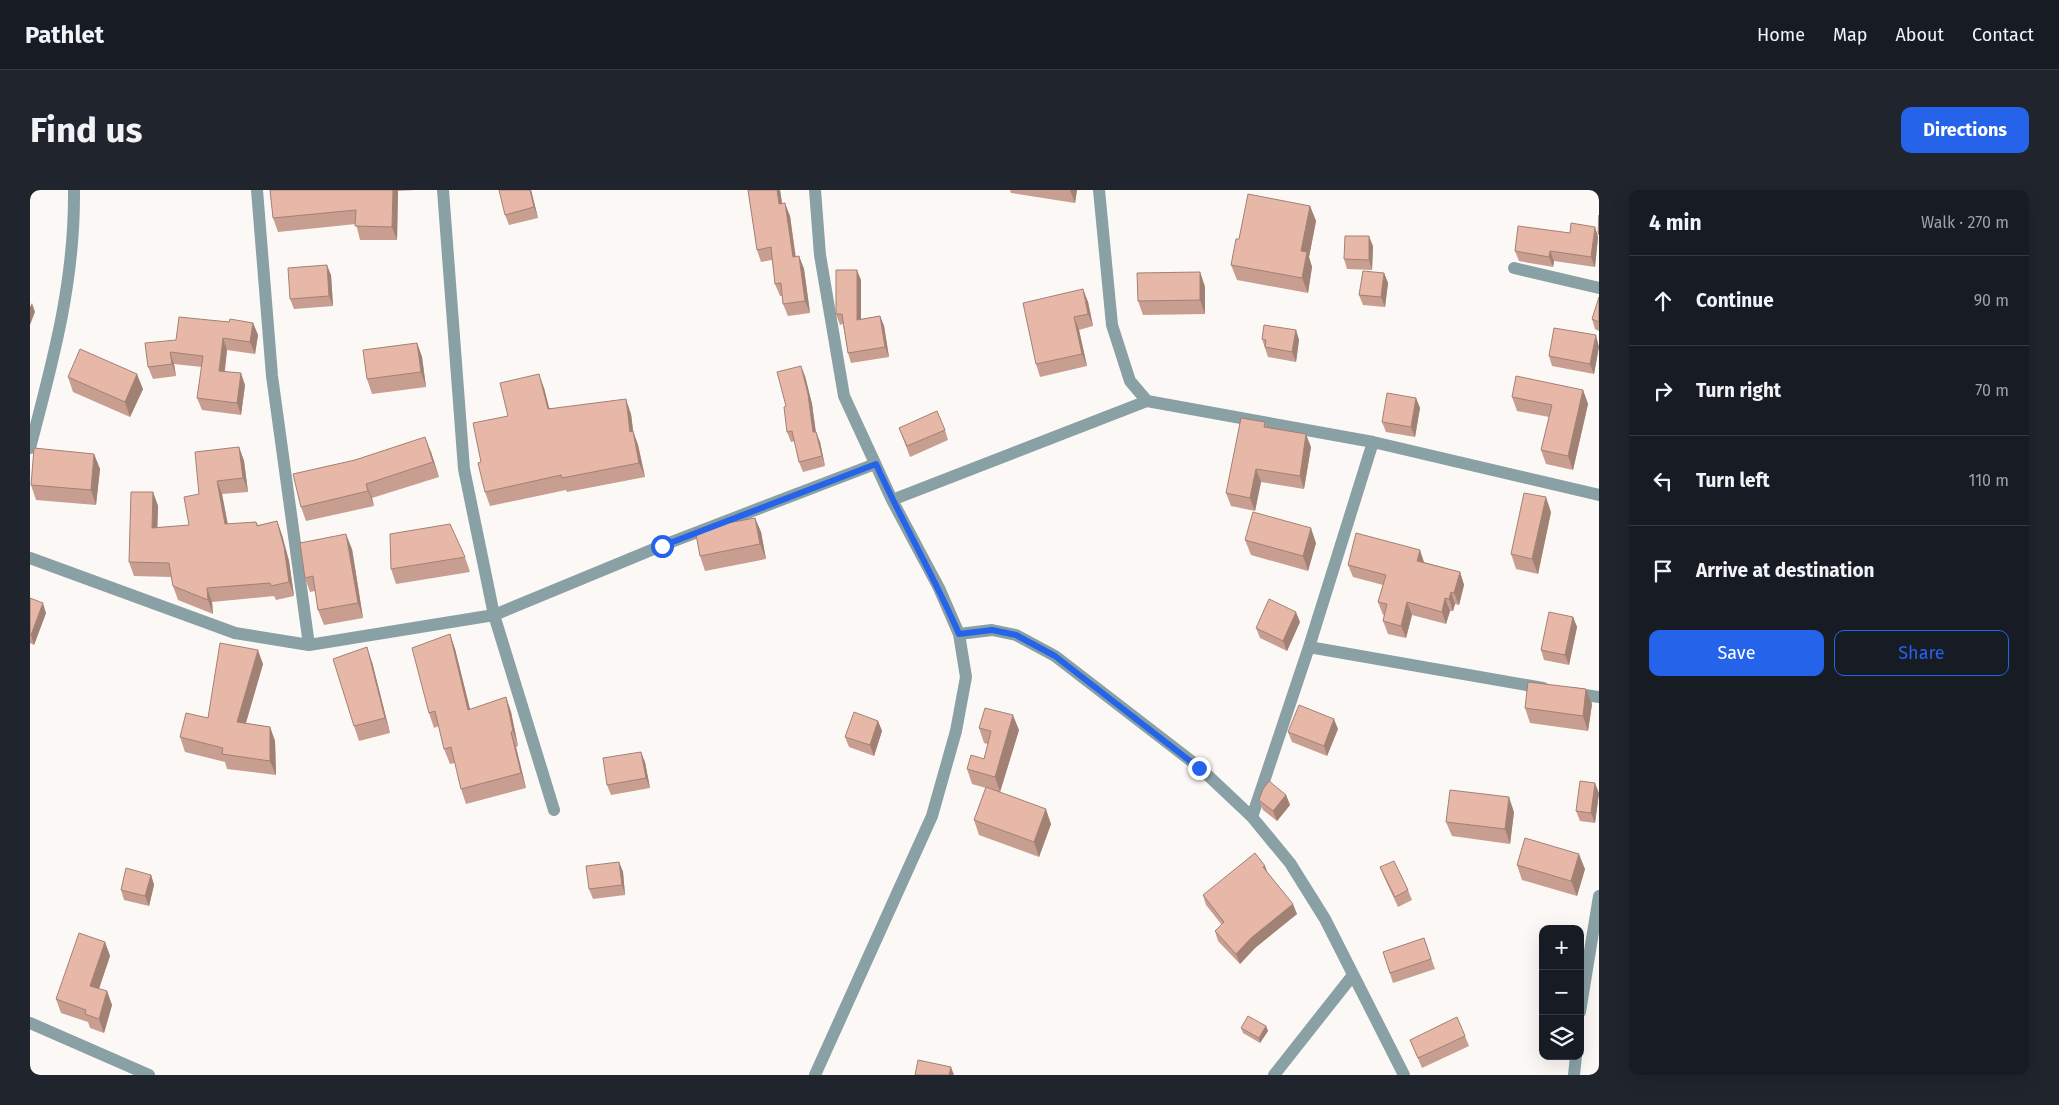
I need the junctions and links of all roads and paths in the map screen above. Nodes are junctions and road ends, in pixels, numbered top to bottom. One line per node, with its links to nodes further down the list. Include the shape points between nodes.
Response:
1 (74, 190): 10 (street, via 74,230 60,332)
2 (257, 190): 17 (street, via 272,376)
3 (443, 190): 15 (street, via 464,469)
4 (815, 190): 11 (street, via 820,255 844,396)
5 (1098, 190): 8 (street, via 1112,325 1130,381)
6 (1514, 268): 7 (street)
7 (1599, 288)
8 (1147, 401): 9 (street); 13 (street)
9 (1373, 442): 12 (street); 18 (street)
10 (30, 448)
11 (876, 464): 13 (street); 15 (street)
12 (1599, 495)
13 (892, 500): 16 (street, via 939,588)
14 (30, 558): 17 (street, via 235,633)
15 (494, 614): 17 (street); 20 (street)
16 (959, 634): 21 (street, via 992,630 1008,633 1055,656 1199,768); 28 (street, via 966,677 956,731 932,816)
17 (309, 645)
18 (1309, 647): 19 (street); 21 (street)
19 (1599, 697)
20 (554, 810)
21 (1252, 817): 23 (street, via 1290,863 1325,918)
22 (1599, 896): 24 (street)
23 (1354, 975): 29 (street); 30 (street)
24 (1584, 988)
25 (30, 1023): 27 (street)
26 (1576, 1060): 31 (street)
27 (149, 1075)
28 (815, 1075)
29 (1274, 1075)
30 (1404, 1075)
31 (1574, 1075)

